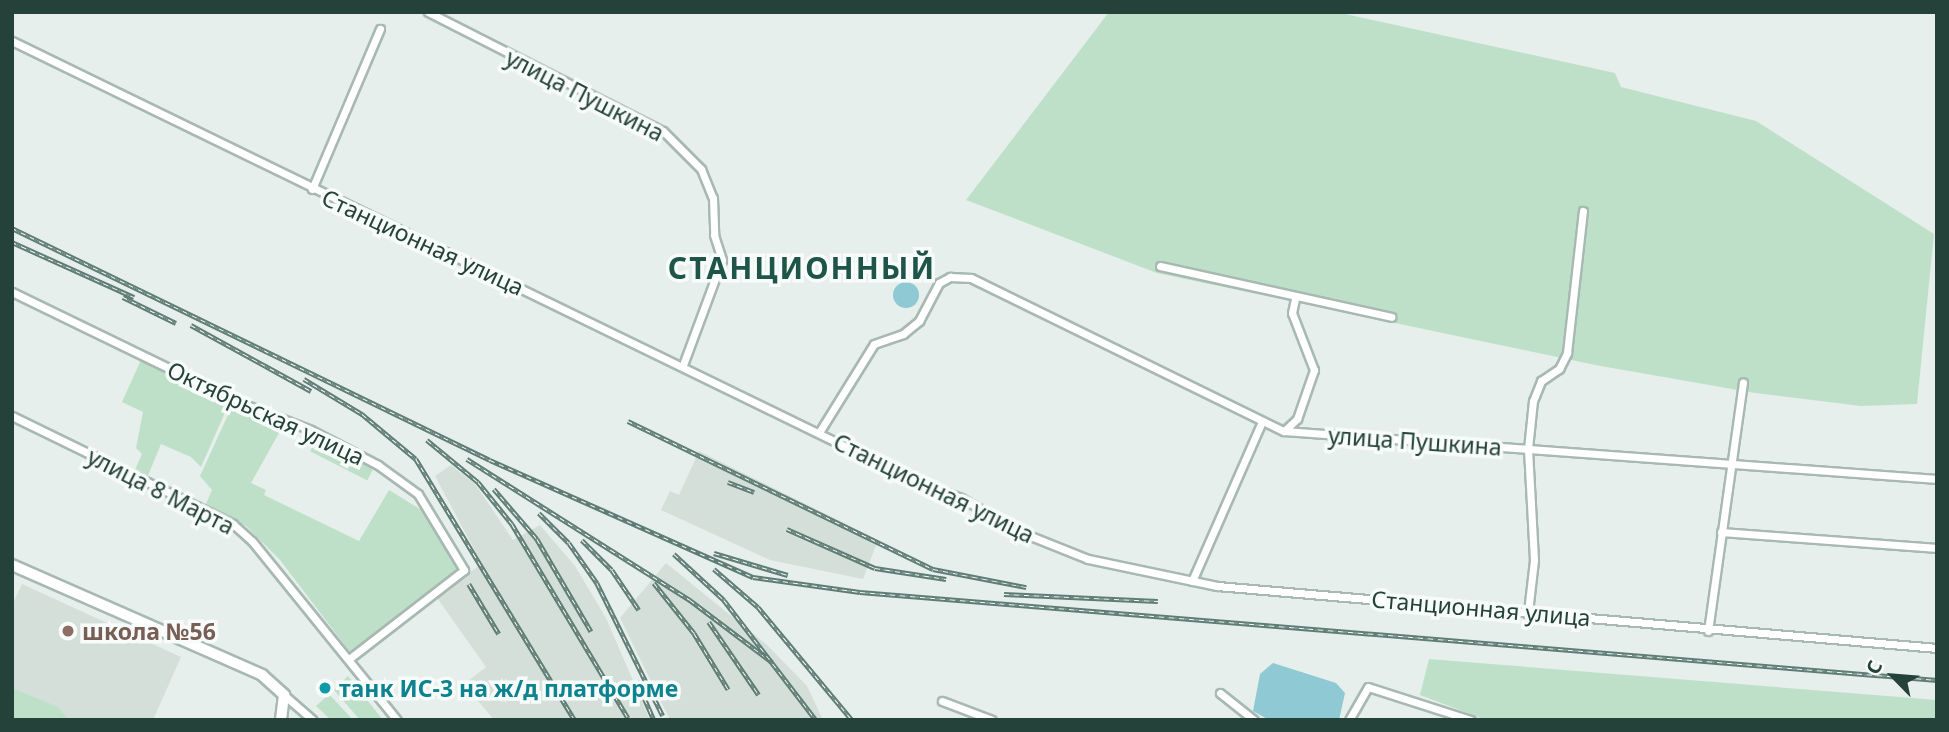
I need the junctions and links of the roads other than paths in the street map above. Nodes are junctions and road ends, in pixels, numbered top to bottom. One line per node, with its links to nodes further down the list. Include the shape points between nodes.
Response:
1 (428, 12): 10 (street, улица Пушкина, via 663,131 701,169 713,198 714,235 722,260)
2 (380, 29): 4 (street)
3 (12, 41): 4 (street, Станционная улица)
4 (312, 189): 10 (street, Станционная улица)
5 (1583, 211): 16 (street, via 1567,353 1559,369 1541,381 1533,401)
6 (1160, 266): 8 (street)
7 (12, 292): 26 (street, Октябрьская улица, via 236,401 311,430 378,465 418,494 464,570)
8 (1296, 299): 9 (street); 15 (street, via 1292,313 1314,370 1297,419)
9 (1391, 317)
10 (683, 365): 14 (street, Станционная улица)
11 (1743, 382): 17 (street)
12 (12, 416): 26 (street, улица 8 Марта, via 233,524)
13 (1261, 424): 14 (street, улица Пушкина, via 971,278 950,277 932,290 919,321 903,334 874,344); 15 (street, улица Пушкина); 22 (street)
14 (820, 431): 22 (street, Станционная улица, via 1023,533 1088,559)
15 (1284, 431): 16 (street, улица Пушкина)
16 (1528, 449): 17 (street, улица Пушкина); 23 (street, via 1534,560)
17 (1733, 463): 18 (street, улица Пушкина); 19 (street)
18 (1937, 479)
19 (1721, 532): 20 (street); 24 (street)
20 (1937, 548)
21 (12, 565): 28 (street, via 262,676)
22 (1192, 581): 23 (street, Станционная улица)
23 (1528, 612): 24 (street, Станционная улица)
24 (1708, 631): 25 (street, Станционная улица)
25 (1937, 648)
26 (349, 659): 32 (street, улица 8 Марта)
27 (1220, 693): 34 (street)
28 (284, 695): 30 (street); 31 (street)
29 (942, 701): 33 (street)
30 (281, 720)
31 (313, 720)
32 (397, 720)
33 (992, 720)
34 (1254, 720)
35 (1349, 720): 36 (street, via 1368,687)
36 (1471, 720)

